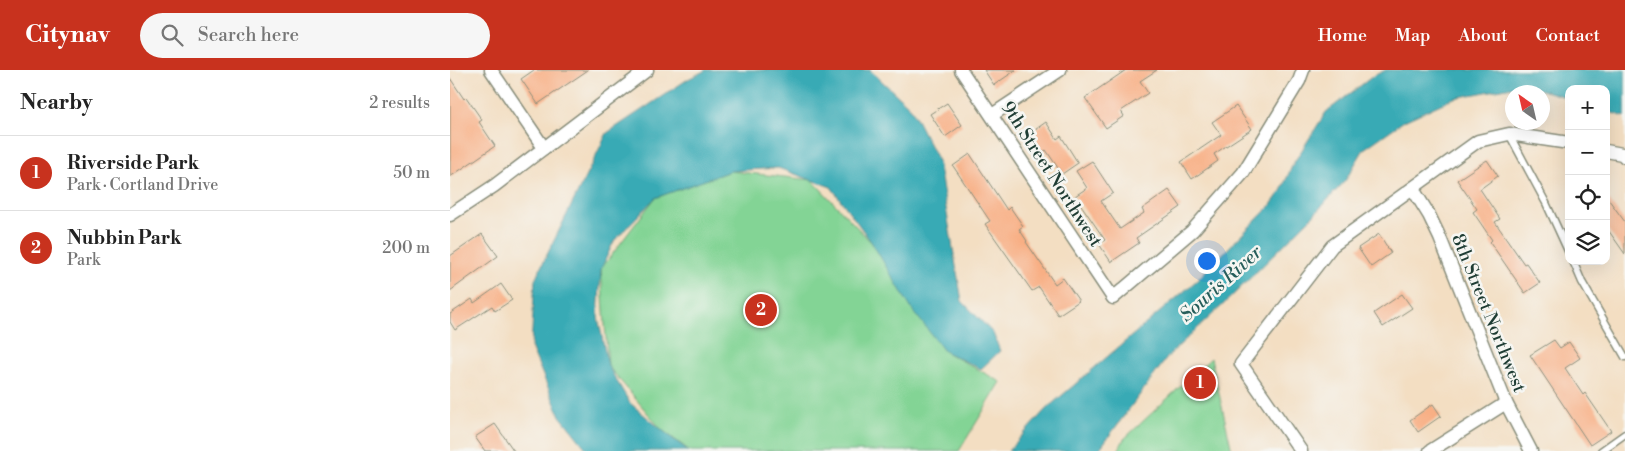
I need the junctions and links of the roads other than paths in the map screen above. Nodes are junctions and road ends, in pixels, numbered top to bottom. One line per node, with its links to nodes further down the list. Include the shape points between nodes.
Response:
1 (492, 70): 9 (street)
2 (647, 70): 9 (street)
3 (961, 70): 6 (street, 9th Street Northwest)
4 (1060, 70): 6 (street)
5 (1303, 70): 6 (street, 9th Street Northwest, via 1243,173 1192,231 1113,298)
6 (992, 115)
7 (1509, 134): 8 (street); 12 (street, via 1478,141); 14 (lane)
8 (1565, 142)
9 (544, 148): 13 (street)
10 (1610, 152): 11 (street)
11 (1625, 157)
12 (1414, 189): 17 (street, 8th Street Northwest, via 1440,238); 19 (street, via 1332,246 1241,364)
13 (450, 215)
14 (1565, 244)
15 (1575, 265): 16 (lane)
16 (1625, 357)
17 (1506, 403): 20 (street); 21 (street, 8th Street Northwest)
18 (1625, 434): 22 (lane)
19 (1301, 451)
20 (1430, 451)
21 (1531, 451)
22 (1601, 451)

